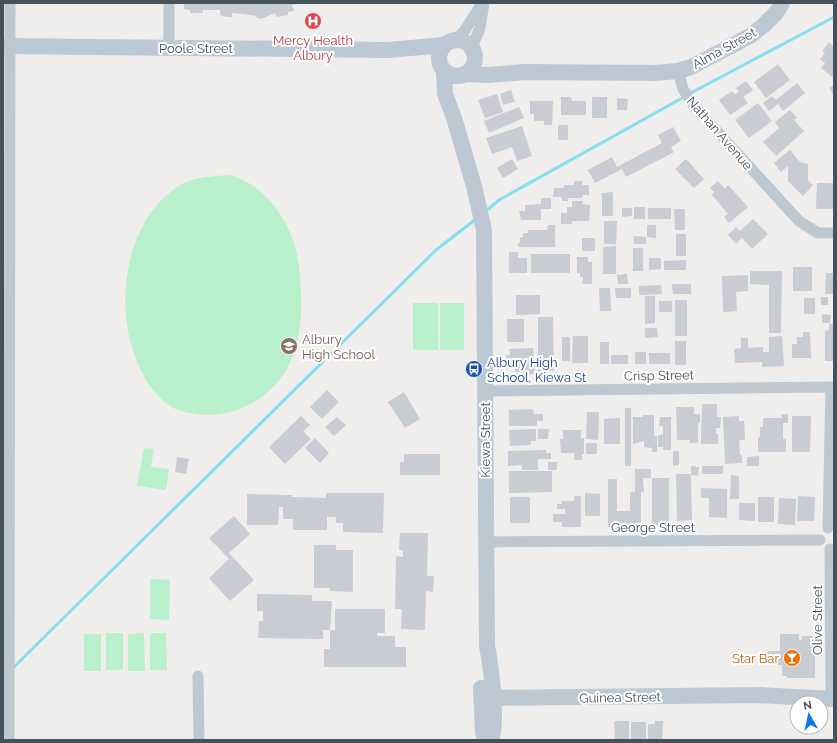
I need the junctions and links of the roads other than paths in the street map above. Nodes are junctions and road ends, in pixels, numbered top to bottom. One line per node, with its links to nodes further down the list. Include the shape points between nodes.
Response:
1 (10, 3): 6 (street)
2 (169, 3): 7 (street)
3 (482, 3): 5 (street, via 474,18); 9 (street)
4 (782, 3): 11 (street, Alma Street, via 776,13 750,36 691,68)
5 (450, 42): 8 (street, Poole Street); 9 (street, via 462,40); 10 (street, via 439,55)
6 (6, 46): 7 (street, Poole Street); 18 (street)
7 (169, 48): 8 (street, Poole Street)
8 (388, 50): 10 (street, Poole Street, via 417,54)
9 (474, 53): 12 (street, via 490,64); 13 (street, via 471,70)
10 (442, 66): 13 (street, via 449,75); 14 (street, Kiewa Street, via 445,94)
11 (678, 71): 12 (street); 15 (street, Nathan Avenue, via 683,89 692,104 798,221 818,233)
12 (525, 72): 13 (street)
13 (464, 75): 14 (street, Kiewa Street, via 454,97)
14 (454, 118): 17 (street, Kiewa Street, via 478,200 485,244)
15 (834, 233)
16 (833, 387): 17 (street, Crisp Street); 19 (street)
17 (485, 391): 21 (street, Kiewa Street)
18 (6, 487): 26 (street)
19 (831, 528): 20 (street, via 823,531)
20 (820, 540): 21 (street, George Street); 22 (street, via 825,548)
21 (486, 542): 25 (street, Kiewa Street, via 487,646 480,662)
22 (832, 549): 24 (street, Olive Street)
23 (198, 676): 27 (street)
24 (833, 693): 25 (street, Guinea Street, via 795,691 759,695)
25 (487, 698): 28 (street, Kiewa Street, via 483,732); 29 (street, Kiewa Street, via 494,732)
26 (9, 740)
27 (199, 740)
28 (486, 740)
29 (491, 740)

